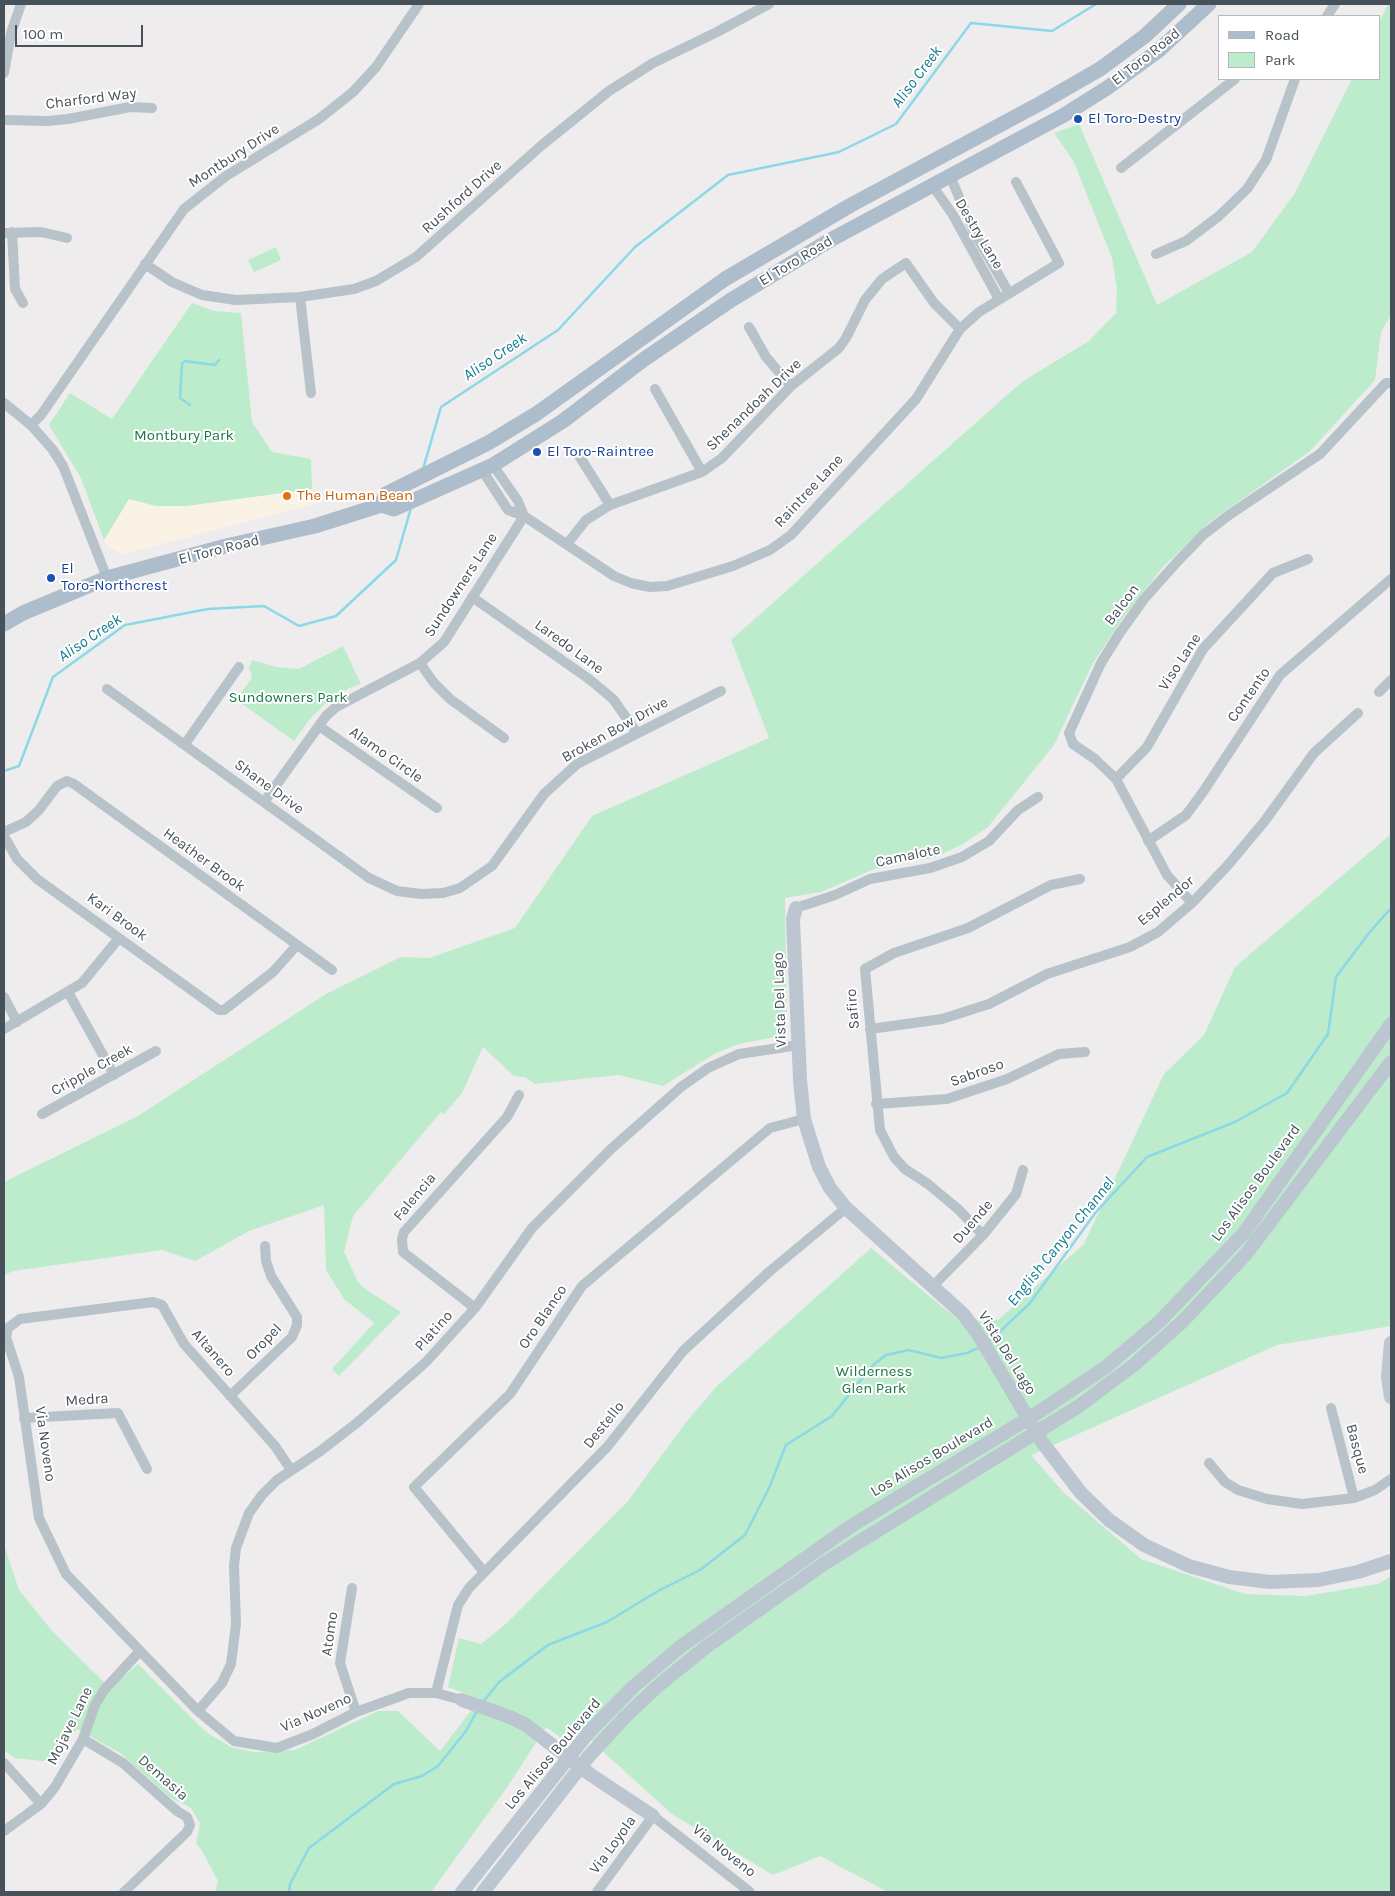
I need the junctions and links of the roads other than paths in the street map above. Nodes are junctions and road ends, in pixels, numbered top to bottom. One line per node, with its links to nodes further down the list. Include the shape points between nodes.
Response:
1 (21, 4): 8 (street, via 11,33)
2 (419, 4): 22 (street, Montbury Drive, via 366,80 319,119 226,176 195,199 173,222)
3 (769, 4): 25 (street, Rushford Drive, via 653,63 609,91 549,139 409,262 376,281 354,289)
4 (1178, 4): 41 (main road, El Toro Road, via 1146,36 1100,69 725,279 536,414 488,443 386,494)
5 (1209, 4): 14 (main road, El Toro Road, via 1158,51 1107,88 1064,115)
6 (1335, 4): 7 (street)
7 (1328, 15)
8 (4, 73)
9 (1233, 80): 13 (street)
10 (1291, 80): 21 (street, via 1266,160 1247,188 1219,216 1186,241)
11 (152, 108): 12 (street, Charford Way, via 130,107 61,120)
12 (4, 120)
13 (1121, 168)
14 (950, 176): 16 (main road, El Toro Road); 17 (street, Destry Lane)
15 (1016, 182): 24 (street, Raintree Lane, via 1059,263)
16 (932, 185): 18 (street, Destry Lane); 36 (main road, El Toro Road, via 832,239 731,300 643,360 563,421)
17 (968, 218): 18 (street); 23 (street, Destry Lane)
18 (958, 223): 23 (street, Destry Lane)
19 (8, 233): 20 (street, via 41,232); 26 (street, via 15,289)
20 (67, 238)
21 (1156, 254)
22 (145, 264): 25 (street, Rushford Drive, via 172,282 218,299); 34 (street, Montbury Drive)
23 (987, 265): 24 (street, Destry Lane)
24 (1004, 296): 28 (street, Raintree Lane)
25 (300, 297): 32 (street)
26 (23, 303)
27 (748, 327): 30 (street, via 766,357)
28 (960, 328): 30 (street, Shenandoah Drive, via 934,303 906,263 882,279 865,300 839,348); 43 (street, Raintree Lane, via 916,399 791,535 770,550 683,582 650,587 631,584 614,576)
29 (1391, 383): 60 (street, Balcon, via 1386,383 1320,454 1203,535 1144,600 1119,634 1101,663 1069,733 1073,744)
30 (791, 386): 37 (street, Shenandoah Drive, via 742,440)
31 (656, 389): 37 (street)
32 (311, 393)
33 (4, 403): 34 (street)
34 (31, 425): 45 (street, via 63,466)
35 (578, 454): 40 (street)
36 (488, 467): 38 (street); 39 (street, Raintree Lane); 41 (main road, El Toro Road, via 440,490)
37 (702, 472): 40 (street, Shenandoah Drive)
38 (511, 491): 39 (street); 42 (street)
39 (500, 499): 42 (street, Raintree Lane, via 508,510)
40 (610, 505): 43 (street, Shenandoah Drive, via 586,520)
41 (388, 507): 45 (main road, El Toro Road)
42 (524, 516): 43 (street, Raintree Lane); 47 (street, Sundowners Lane)
43 (567, 544)
44 (1308, 559): 60 (street, Viso Lane, via 1273,573 1203,649 1147,747)
45 (107, 578): 48 (main road, El Toro Road)
46 (1391, 579): 66 (street, Contento, via 1280,675 1186,815)
47 (472, 597): 49 (street, Sundowners Lane, via 444,642); 57 (street, Laredo Lane, via 589,679 613,699)
48 (4, 624)
49 (420, 663): 56 (street, Sundowners Lane, via 336,707); 58 (street, via 450,699)
50 (239, 667): 59 (street)
51 (1391, 680): 54 (street)
52 (107, 689): 59 (street, Shane Drive)
53 (722, 691): 57 (street, Broken Bow Drive)
54 (1379, 692)
55 (1358, 713): 69 (street, Esplendor, via 1314,753 1245,847)
56 (319, 726): 62 (street, Sundowners Lane); 63 (street, Alamo Circle)
57 (637, 733): 68 (street, Broken Bow Drive, via 577,764 560,778 544,794 497,860 476,878 443,893)
58 (504, 738)
59 (185, 744): 62 (street, Shane Drive)
60 (1116, 779): 66 (street, Balcon)
61 (1038, 797): 70 (street, Camalote, via 1018,810 989,841 962,857 930,868 870,879)
62 (264, 802): 68 (street, Shane Drive, via 370,878 397,891)
63 (437, 808)
64 (4, 832): 72 (street, Heather Brook, via 26,822 57,786 67,781)
65 (4, 836): 71 (street, Kari Brook, via 27,870)
66 (1148, 842): 69 (street, Balcon, via 1167,874)
67 (1080, 879): 79 (street, Safiro, via 1051,886 968,928 894,953 865,969)
68 (421, 894)
69 (1192, 904): 79 (street, Esplendor, via 1158,932 1130,947 1047,974 988,1004 942,1019)
70 (796, 908): 80 (main road, Vista Del Lago, via 793,919)
71 (119, 938): 72 (street, Kari Brook, via 215,1008 224,1010 273,972); 74 (street, via 92,972)
72 (297, 945): 73 (street, Heather Brook)
73 (332, 970)
74 (68, 992): 76 (street); 84 (street)
75 (4, 997): 76 (street)
76 (17, 1022): 78 (street)
77 (1391, 1024): 101 (main road, Los Alisos Boulevard, via 1244,1233 1160,1321 1106,1366)
78 (4, 1029)
79 (870, 1029): 86 (street, Safiro)
80 (799, 1045): 88 (main road, Vista Del Lago); 94 (street, Platino, via 739,1054 708,1068 681,1087 611,1149 532,1228)
81 (156, 1051): 84 (street, Cripple Creek)
82 (1085, 1052): 86 (street, Sabroso, via 1059,1054 1006,1080 948,1099)
83 (1391, 1062): 102 (main road, Los Alisos Boulevard, via 1246,1254 1190,1314 1135,1364 1079,1406)
84 (114, 1075): 87 (street, Cripple Creek)
85 (519, 1095): 94 (street, Falencia, via 507,1117 404,1232 402,1239 403,1252)
86 (876, 1104): 91 (street, Safiro, via 880,1130 894,1158 958,1209)
87 (42, 1114)
88 (804, 1119): 90 (main road, Vista Del Lago, via 819,1167); 109 (street, Oro Blanco, via 770,1128 582,1286 510,1394 414,1487)
89 (1023, 1170): 91 (street, Duende, via 1016,1194)
90 (846, 1208): 93 (main road, Vista Del Lago); 109 (street, Destello, via 770,1271 683,1351 608,1446)
91 (983, 1235): 93 (street, Duende)
92 (265, 1246): 97 (street, Oropel, via 271,1276 297,1317 297,1325 292,1337)
93 (933, 1286): 101 (main road, Vista Del Lago, via 964,1314)
94 (475, 1308): 105 (street, Platino, via 426,1362 358,1422)
95 (8, 1328): 97 (street, Altanero, via 20,1319 153,1302 162,1304 184,1344); 100 (street, Via Noveno, via 6,1337 19,1377)
96 (1391, 1343): 98 (main road, via 1388,1377)
97 (230, 1396): 105 (street, Altanero, via 275,1446)
98 (1391, 1396)
99 (1331, 1408): 107 (street, Basque)
100 (24, 1418): 104 (street, Medra, via 118,1413); 111 (street, Via Noveno, via 39,1518 66,1574)
101 (1028, 1418): 102 (main road, Vista Del Lago); 117 (main road, Los Alisos Boulevard, via 851,1526 680,1647 618,1702)
102 (1036, 1431): 108 (main road, Vista Del Lago, via 1070,1482 1102,1514 1144,1545 1188,1566 1229,1577 1290,1583 1338,1577); 119 (main road, Los Alisos Boulevard, via 826,1563 706,1646 645,1698)
103 (1209, 1463): 107 (street, via 1225,1482 1267,1500 1302,1504)
104 (147, 1469)
105 (291, 1470): 114 (street, Platino, via 262,1495 242,1530 234,1566 236,1624 231,1664 222,1684)
106 (1391, 1479): 107 (street)
107 (1354, 1498)
108 (1391, 1561)
109 (484, 1572): 112 (street, Destello, via 468,1588 458,1606)
110 (352, 1588): 115 (street, Atomo, via 340,1663)
111 (139, 1652): 114 (street, Via Noveno); 116 (street, Mojave Lane, via 104,1690)
112 (436, 1693): 113 (street, Via Noveno); 115 (street, Via Noveno, via 409,1693)
113 (462, 1700): 117 (main road, Via Noveno, via 526,1725)
114 (198, 1712): 115 (street, Via Noveno, via 234,1741 276,1748)
115 (356, 1712)
116 (83, 1739): 120 (street, Mojave Lane, via 64,1775); 124 (street, Demasia, via 122,1763 187,1817 190,1825 187,1832)
117 (569, 1757): 119 (main road, Via Noveno); 125 (main road, Los Alisos Boulevard)
118 (4, 1763): 120 (street)
119 (581, 1767): 121 (main road, Via Noveno); 126 (main road, Los Alisos Boulevard)
120 (41, 1804): 122 (street, Mojave Lane)
121 (653, 1816): 123 (street, Via Noveno); 127 (street, Via Loyola)
122 (4, 1830)
123 (746, 1891)
124 (124, 1892)
125 (462, 1892)
126 (483, 1892)
127 (597, 1892)

